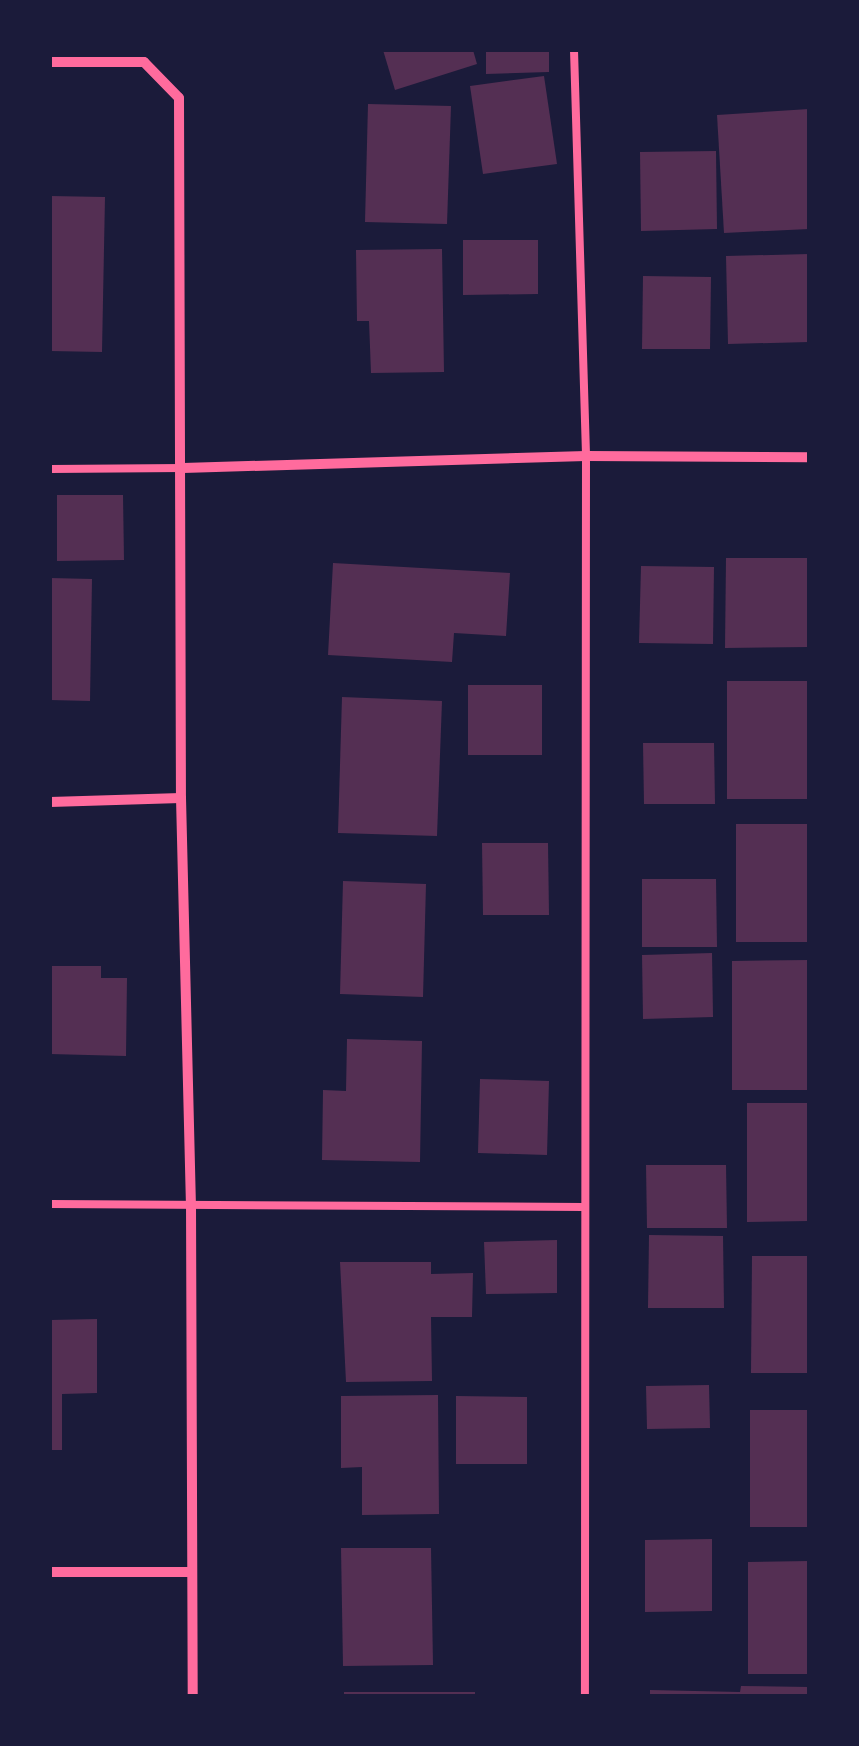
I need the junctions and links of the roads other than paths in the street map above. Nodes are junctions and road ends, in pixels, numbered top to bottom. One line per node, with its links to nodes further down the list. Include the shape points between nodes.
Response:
1 (574, 50): 3 (lane)
2 (50, 62): 5 (street, via 144,62 178,98)
3 (586, 456): 4 (street); 5 (street); 11 (lane)
4 (809, 457)
5 (183, 468): 6 (lane); 7 (street)
6 (50, 469)
7 (181, 798): 8 (street); 10 (street)
8 (50, 802)
9 (50, 1204): 10 (lane)
10 (191, 1204): 11 (lane); 13 (street)
11 (582, 1207): 15 (lane)
12 (50, 1572): 13 (street)
13 (190, 1572): 14 (street)
14 (192, 1696)
15 (584, 1696)

